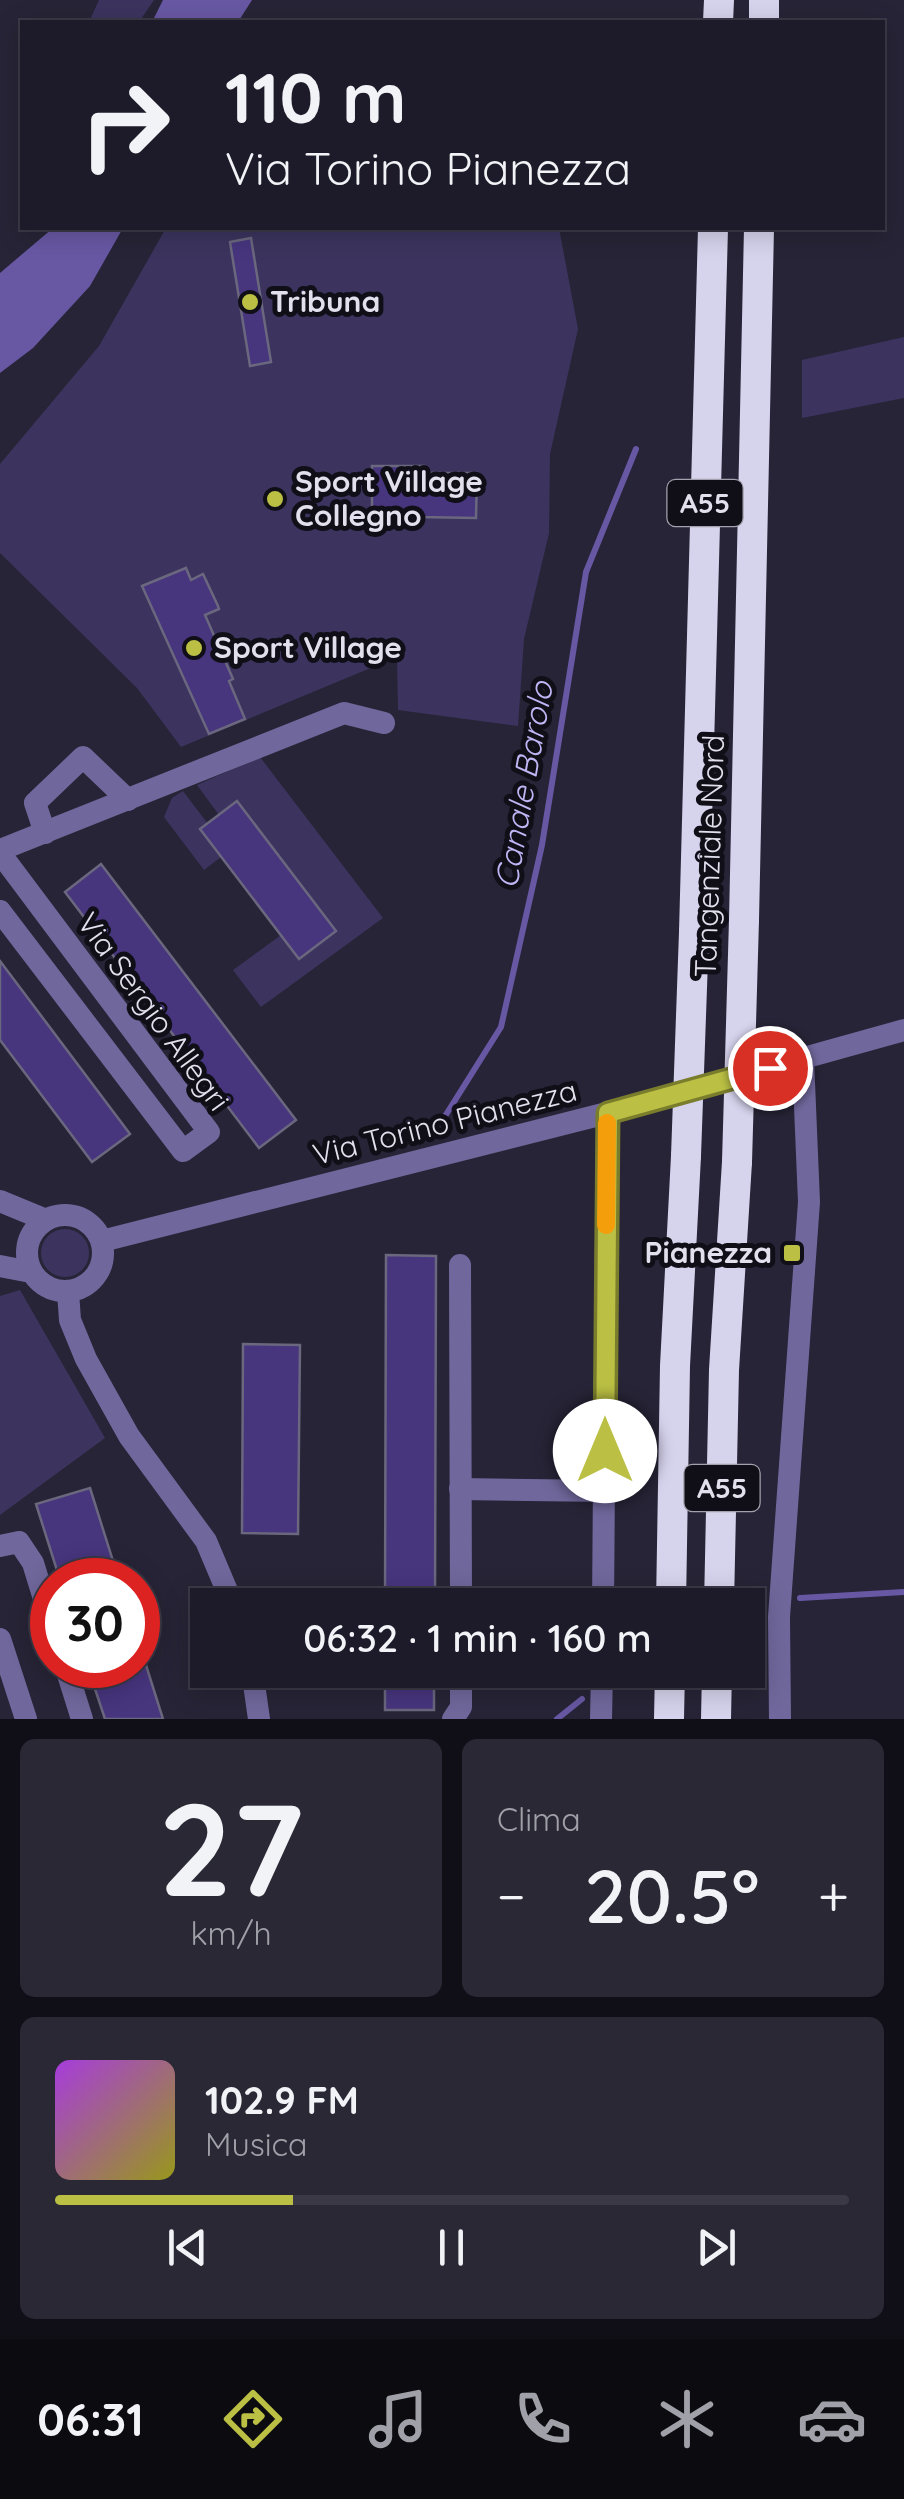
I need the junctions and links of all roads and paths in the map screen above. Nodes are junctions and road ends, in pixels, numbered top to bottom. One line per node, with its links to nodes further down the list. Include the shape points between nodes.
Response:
1 (713, 230): 26 (highway, Tangenziale Nord / A55, bridge)
2 (759, 230): 27 (highway, Tangenziale Nord / A55, bridge, via 744,920)
3 (384, 723): 4 (street, Via Sergio Allegri, via 344,713)
4 (128, 800): 5 (street, Via Sergio Allegri); 5 (street, via 82,757 36,803)
5 (45, 833): 6 (street, Via Sergio Allegri)
6 (0, 852): 7 (street, Via Sergio Allegri, via 209,1132 184,1151)
7 (0, 911)
8 (903, 1032): 9 (street, Via Torino Pianezza)
9 (803, 1059): 10 (street, Via Torino Pianezza); 42 (street, via 809,1202 779,1617)
10 (608, 1113): 14 (street, Via Torino Pianezza); 20 (street)
11 (0, 1201): 12 (street); 13 (street)
12 (46, 1220): 13 (street); 14 (street, via 79,1217)
13 (29, 1240): 17 (street)
14 (102, 1241): 18 (street, via 97,1274)
15 (460, 1265): 19 (street)
16 (0, 1266): 17 (street)
17 (31, 1272): 18 (street)
18 (68, 1292): 23 (street, via 70,1320 86,1360 129,1436 206,1541)
19 (460, 1489): 20 (street); 24 (street)
20 (605, 1491): 25 (street)
21 (0, 1546): 22 (street, via 18,1542)
22 (30, 1559)
23 (226, 1588)
24 (460, 1588)
25 (603, 1588)
26 (671, 1588)
27 (719, 1588)
28 (0, 1639): 35 (street)
29 (72, 1688): 36 (street)
30 (254, 1688): 37 (street)
31 (461, 1688): 38 (street)
32 (602, 1688): 39 (street)
33 (670, 1688): 40 (highway)
34 (717, 1688): 41 (highway)
35 (26, 1719)
36 (82, 1719)
37 (258, 1719)
38 (453, 1719)
39 (601, 1719)
40 (669, 1719)
41 (716, 1719)
42 (780, 1719)

